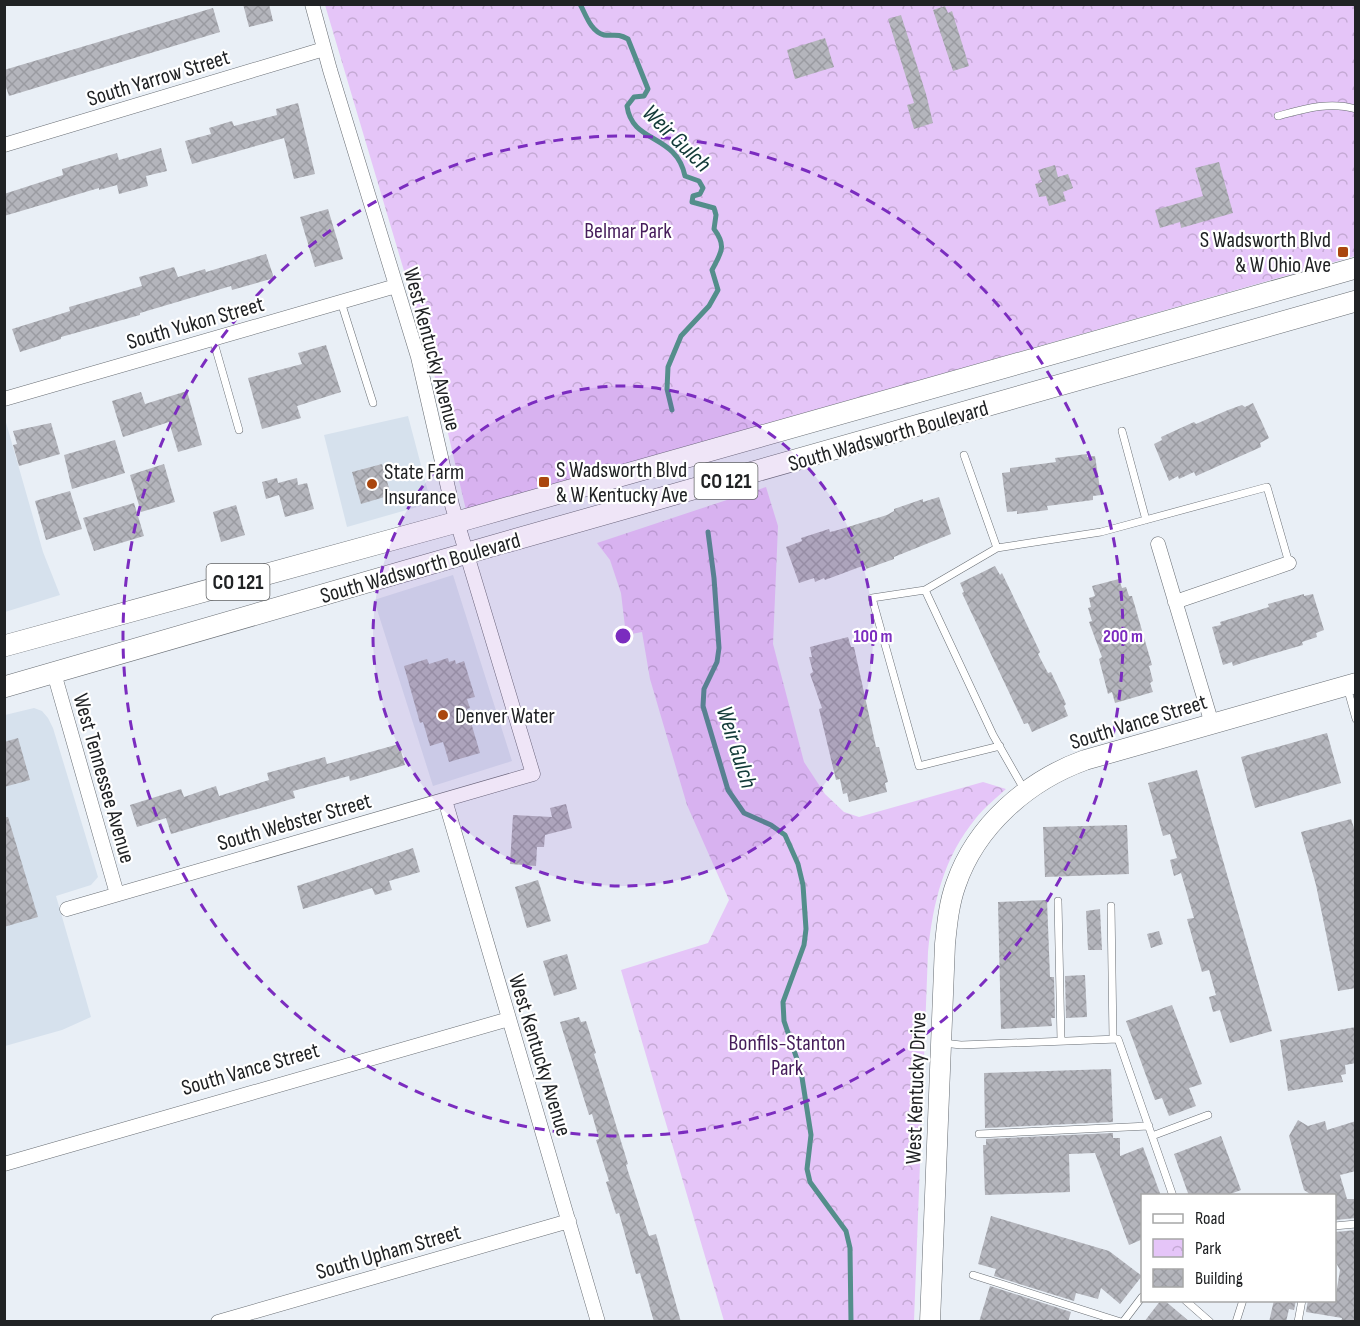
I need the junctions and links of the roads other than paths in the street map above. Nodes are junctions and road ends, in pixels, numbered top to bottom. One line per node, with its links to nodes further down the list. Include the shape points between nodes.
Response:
1 (312, 4): 2 (street, West Kentucky Avenue)
2 (324, 50): 5 (street, South Yarrow Street); 7 (street, West Kentucky Avenue)
3 (1356, 109): 4 (lane, via 1315,106)
4 (1278, 116)
5 (4, 145)
6 (1356, 268): 17 (main road, South Wadsworth Boulevard / CO 121)
7 (396, 286): 9 (street, South Yukon Street); 17 (street, West Kentucky Avenue, via 418,357)
8 (1356, 301): 20 (main road, South Wadsworth Boulevard / CO 121)
9 (342, 302): 10 (street, South Yukon Street); 12 (lane)
10 (213, 339): 11 (street, South Yukon Street); 13 (lane)
11 (4, 399)
12 (373, 403)
13 (239, 430)
14 (1122, 431): 16 (lane)
15 (964, 455): 19 (lane)
16 (1146, 520): 19 (lane, via 1101,532); 21 (lane, via 1267,487)
17 (457, 522): 20 (street, West Kentucky Avenue); 24 (main road, South Wadsworth Boulevard / CO 121)
18 (1158, 544): 23 (street)
19 (997, 548): 22 (lane)
20 (467, 553): 25 (main road, South Wadsworth Boulevard / CO 121); 31 (street, West Kentucky Avenue)
21 (1289, 563): 23 (street)
22 (925, 590): 30 (lane); 30 (lane, via 872,598 919,766)
23 (1175, 602): 29 (street)
24 (4, 646)
25 (54, 673): 27 (main road, South Wadsworth Boulevard / CO 121); 35 (street, West Tennessee Avenue)
26 (1351, 684): 28 (lane); 29 (street, South Vance Street)
27 (4, 687)
28 (1356, 719)
29 (1212, 724): 32 (street, South Vance Street, via 1074,764)
30 (1000, 747): 32 (lane)
31 (533, 774): 33 (street, South Webster Street)
32 (1025, 791): 34 (street, South Vance Street, via 995,821)
33 (445, 800): 35 (street, South Webster Street); 39 (street, West Kentucky Avenue)
34 (966, 860): 42 (street, West Kentucky Drive, via 946,926)
35 (117, 894): 38 (street, South Webster Street)
36 (1058, 901): 41 (lane)
37 (1111, 906): 40 (lane)
38 (67, 909)
39 (508, 1019): 47 (street, South Vance Street); 49 (street, West Kentucky Avenue)
40 (1113, 1039): 41 (lane); 44 (lane, via 1118,1039)
41 (1061, 1041): 42 (lane, via 961,1045)
42 (940, 1042): 59 (street, West Kentucky Drive)
43 (1208, 1115): 46 (lane)
44 (1149, 1126): 45 (lane); 46 (lane)
45 (979, 1134)
46 (1152, 1136): 48 (lane)
47 (4, 1164)
48 (1172, 1194)
49 (569, 1221): 57 (street, South Upham Street); 58 (street, West Kentucky Avenue)
50 (1356, 1224): 51 (lane)
51 (1336, 1226)
52 (973, 1275): 60 (lane)
53 (1141, 1299): 60 (lane)
54 (1187, 1302): 61 (lane)
55 (1242, 1302): 62 (lane)
56 (1302, 1302): 63 (lane)
57 (218, 1322)
58 (598, 1322)
59 (930, 1322)
60 (1122, 1322)
61 (1210, 1322)
62 (1236, 1322)
63 (1298, 1322)

